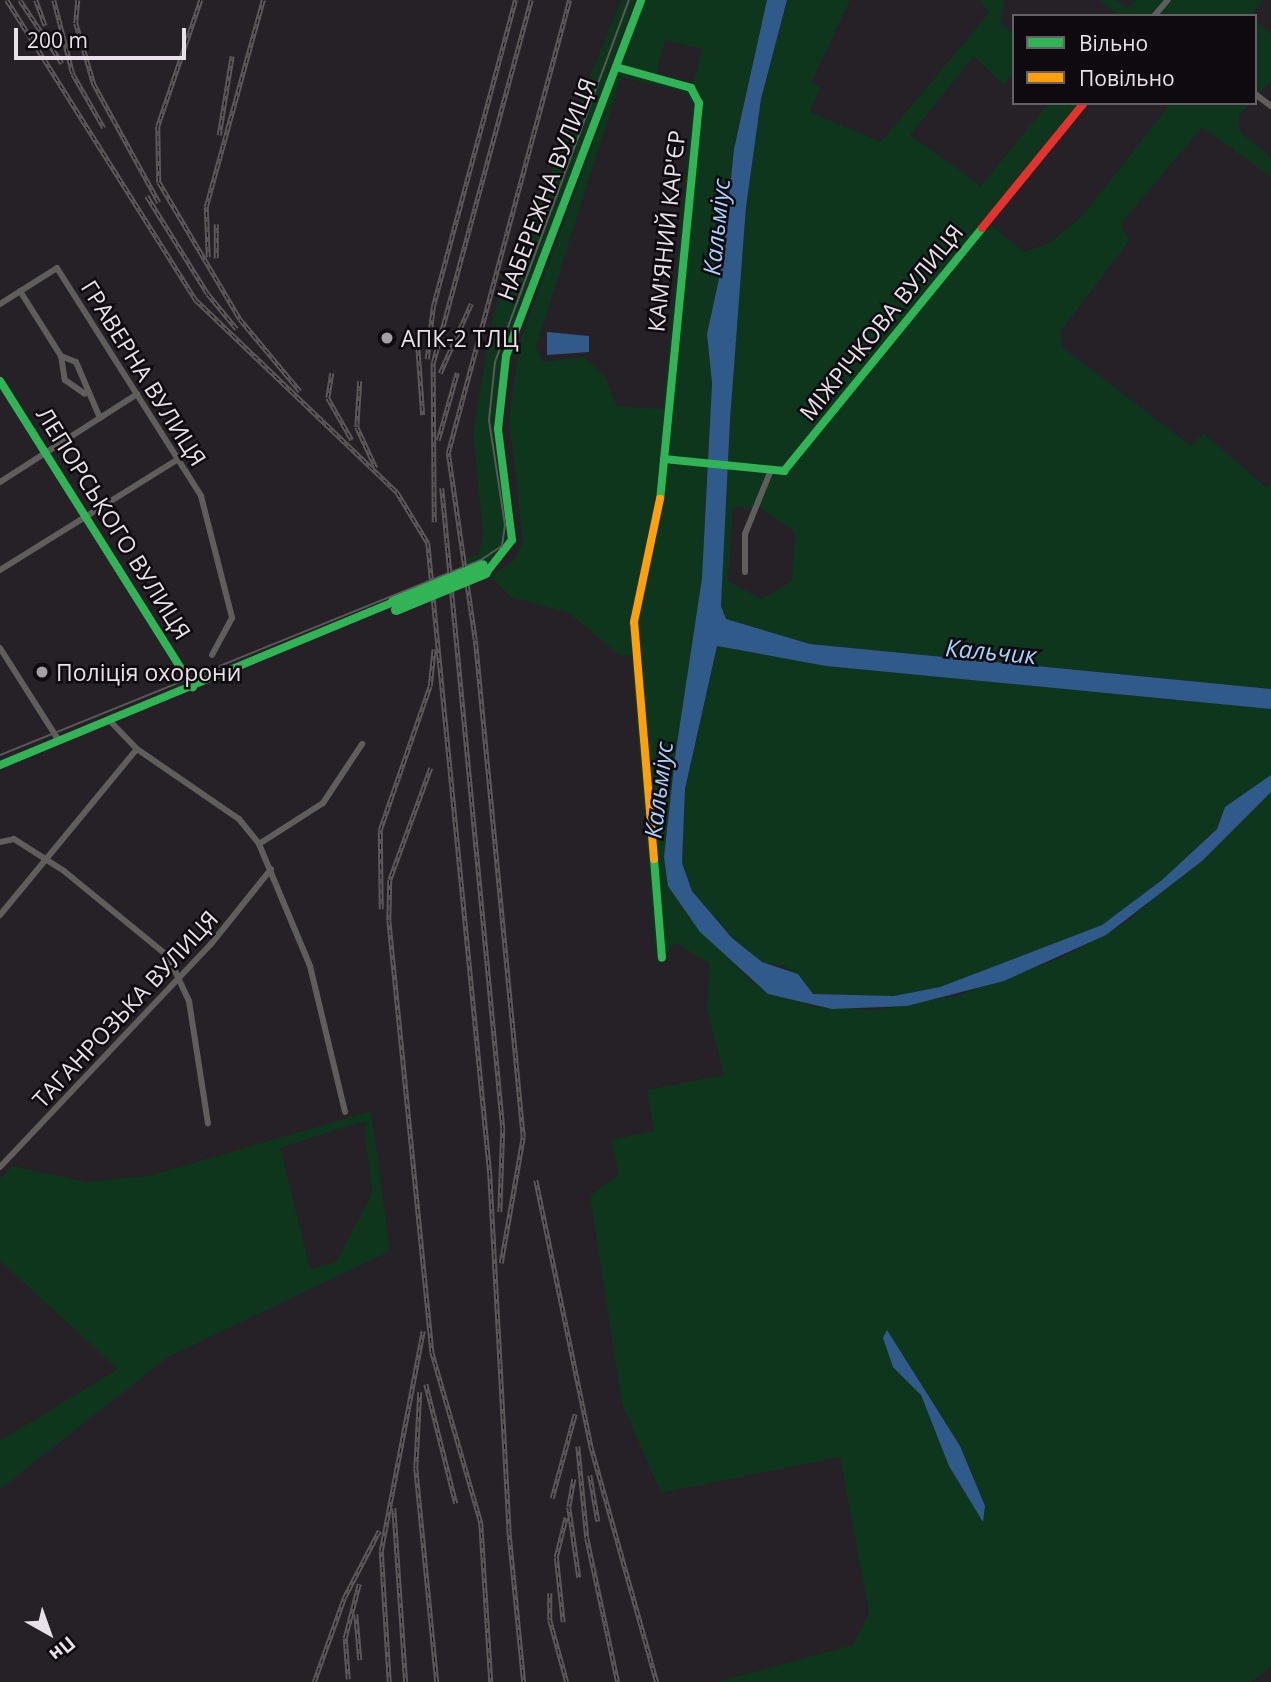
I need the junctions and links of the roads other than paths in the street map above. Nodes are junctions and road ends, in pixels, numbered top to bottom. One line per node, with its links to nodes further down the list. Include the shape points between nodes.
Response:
1 (641, 0): 4 (main road, НАБЕРЕЖНА ВУЛИЦЯ)
2 (1168, 0): 3 (street)
3 (1156, 14)
4 (616, 66): 15 (main road, КАМ'ЯНИЙ КАР'ЄР, via 691,88 699,99); 23 (main road, НАБЕРЕЖНА ВУЛИЦЯ, bridge, via 504,366 498,429 512,533 501,559)
5 (1082, 105): 16 (main road, МІЖРІЧКОВА ВУЛИЦЯ, via 806,448 784,471)
6 (20, 291): 7 (street); 8 (street); 11 (street, ГРАВЕРНА ВУЛИЦЯ, via 57,268)
7 (0, 304)
8 (61, 355): 10 (street, via 76,362 87,380); 10 (street, via 60,372 72,390)
9 (0, 381): 13 (main road, ЛЕПОРСЬКОГО ВУЛИЦЯ)
10 (85, 394): 12 (street)
11 (137, 394): 12 (street); 14 (street, ГРАВЕРНА ВУЛИЦЯ)
12 (100, 418): 13 (street)
13 (45, 453): 17 (street); 18 (main road, ЛЕПОРСЬКОГО ВУЛИЦЯ)
14 (178, 459): 18 (street); 22 (street, ГРАВЕРНА ВУЛИЦЯ, via 201,496 232,618)
15 (664, 459): 16 (main road); 34 (main road, КАМ'ЯНИЙ КАР'ЄР, via 633,643)
16 (771, 470): 20 (street, via 745,534)
17 (0, 482)
18 (86, 517): 19 (street); 23 (main road, ЛЕПОРСЬКОГО ВУЛИЦЯ)
19 (0, 570)
20 (745, 572)
21 (0, 648): 25 (street)
22 (212, 654)
23 (194, 687): 24 (main road)
24 (110, 721): 25 (main road); 27 (street)
25 (59, 741): 28 (main road)
26 (362, 744): 30 (street, via 323,803)
27 (137, 749): 30 (street, via 227,809); 31 (street)
28 (0, 765)
29 (0, 842): 31 (street, via 14,839)
30 (259, 844): 32 (street)
31 (47, 860): 33 (street); 35 (street, via 164,952)
32 (271, 869): 35 (street, ТАГАНРОЗЬКА ВУЛИЦЯ); 36 (street, via 310,966)
33 (0, 915)
34 (662, 958)
35 (177, 977): 37 (street, via 188,1002); 38 (street, ТАГАНРОЗЬКА ВУЛИЦЯ)
36 (345, 1112)
37 (208, 1124)
38 (0, 1167)

